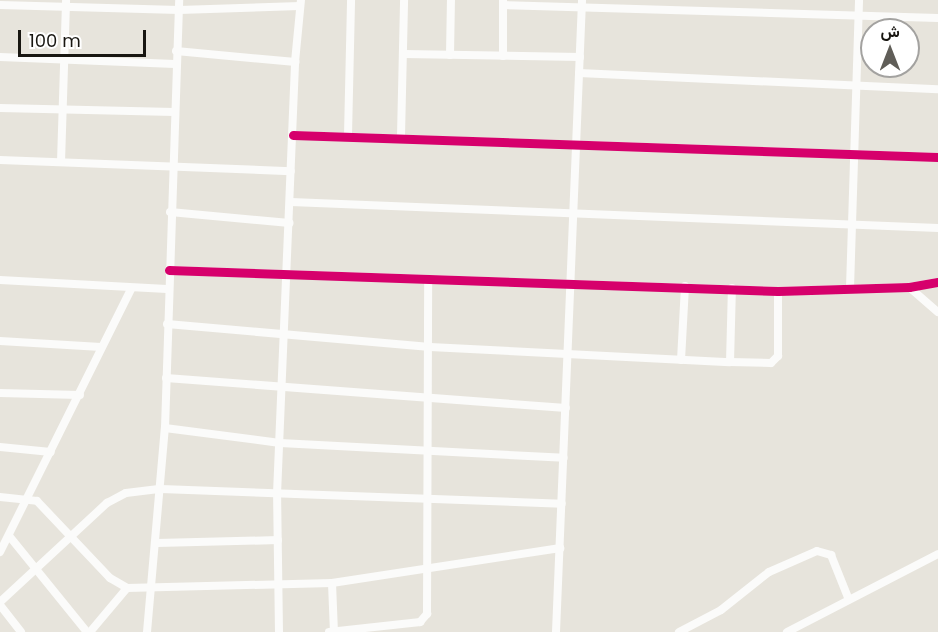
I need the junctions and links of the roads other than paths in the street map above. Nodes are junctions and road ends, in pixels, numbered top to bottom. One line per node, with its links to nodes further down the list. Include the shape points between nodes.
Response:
1 (179, 0): 11 (street)
2 (351, 0): 30 (street)
3 (404, 0): 15 (street)
4 (451, 0): 16 (street)
5 (859, 0): 12 (street)
6 (503, 2): 9 (street); 17 (street)
7 (66, 3): 10 (street); 11 (street); 20 (street)
8 (301, 3): 11 (street); 21 (street)
9 (582, 3): 12 (street); 19 (street)
10 (0, 4)
11 (178, 10): 14 (street)
12 (858, 15): 13 (street); 24 (street)
13 (938, 18)
14 (176, 51): 21 (street); 22 (street)
15 (404, 54): 16 (street); 31 (street)
16 (450, 55): 17 (street)
17 (503, 56): 19 (street)
18 (0, 57): 20 (street)
19 (580, 57): 23 (street)
20 (64, 60): 22 (street); 27 (street)
21 (295, 62): 29 (street)
22 (175, 64): 28 (street)
23 (579, 73): 24 (street); 32 (street)
24 (856, 86): 25 (street); 33 (street)
25 (938, 88)
26 (0, 108): 27 (street)
27 (62, 110): 28 (street); 36 (street)
28 (174, 112): 37 (street)
29 (293, 135): 30 (street); 38 (street)
30 (348, 135): 31 (street)
31 (401, 136): 32 (street)
32 (577, 142): 33 (street); 41 (street)
33 (856, 155): 34 (street); 43 (street)
34 (938, 157)
35 (0, 160): 36 (street)
36 (61, 162): 37 (street)
37 (173, 167): 38 (street); 40 (street)
38 (291, 171): 39 (street)
39 (291, 202): 41 (street); 42 (street)
40 (171, 212): 42 (street); 45 (street)
41 (574, 214): 43 (street); 49 (street)
42 (290, 223): 46 (street)
43 (853, 225): 44 (street); 54 (street)
44 (938, 228)
45 (169, 270): 46 (street); 56 (street)
46 (286, 276): 47 (street); 60 (street)
47 (428, 279): 49 (street); 62 (street)
48 (0, 280): 55 (street)
49 (570, 281): 51 (street); 64 (street)
50 (938, 282): 52 (street)
51 (685, 286): 53 (street); 65 (street)
52 (909, 287): 54 (street); 58 (street)
53 (732, 288): 57 (street); 66 (street)
54 (850, 288): 57 (street)
55 (131, 289): 56 (street); 63 (street)
56 (167, 289): 59 (street)
57 (778, 291): 66 (street, via 778,356 771,363)
58 (938, 312)
59 (167, 324): 60 (street); 67 (street)
60 (284, 337): 62 (street); 68 (street)
61 (0, 341): 63 (street)
62 (430, 346): 64 (street); 71 (street)
63 (101, 347): 70 (street)
64 (568, 355): 65 (street); 72 (street)
65 (681, 360): 66 (street)
66 (730, 362)
67 (166, 378): 68 (street); 73 (street)
68 (284, 387): 71 (street); 74 (street)
69 (0, 393): 70 (street)
70 (80, 395): 77 (street)
71 (430, 399): 72 (street); 76 (street)
72 (566, 408): 78 (street)
73 (165, 428): 74 (street); 79 (street)
74 (280, 443): 76 (street); 80 (street)
75 (0, 447): 77 (street)
76 (428, 451): 78 (street); 83 (street)
77 (51, 452): 82 (street)
78 (564, 458): 84 (street)
79 (161, 489): 80 (street); 85 (street, via 126,493 106,503); 88 (street)
80 (277, 494): 83 (street); 87 (street)
81 (0, 497): 82 (street)
82 (26, 497): 85 (street, via 37,501); 86 (street)
83 (426, 497): 84 (street); 93 (street)
84 (562, 504): 89 (street)
85 (71, 534): 92 (street); 97 (street, via 110,578)
86 (10, 537): 90 (street); 92 (street)
87 (278, 540): 88 (street); 95 (street)
88 (158, 543): 96 (street)
89 (560, 548): 93 (street); 106 (street)
90 (0, 552)
91 (938, 554): 98 (street)
92 (35, 567): 99 (street); 101 (street)
93 (424, 569): 94 (street); 105 (street, via 424,619)
94 (332, 583): 95 (street); 105 (street)
95 (278, 586): 96 (street); 103 (street)
96 (153, 587): 97 (street); 102 (street)
97 (127, 588): 101 (street)
98 (849, 600): 107 (street, via 831,555 817,551 769,572 721,610); 108 (street)
99 (0, 603): 100 (street)
100 (21, 632)
101 (89, 632)
102 (147, 632)
103 (279, 632)
104 (329, 632): 105 (street)
105 (334, 632)
106 (556, 632)
107 (678, 632)
108 (787, 632)

